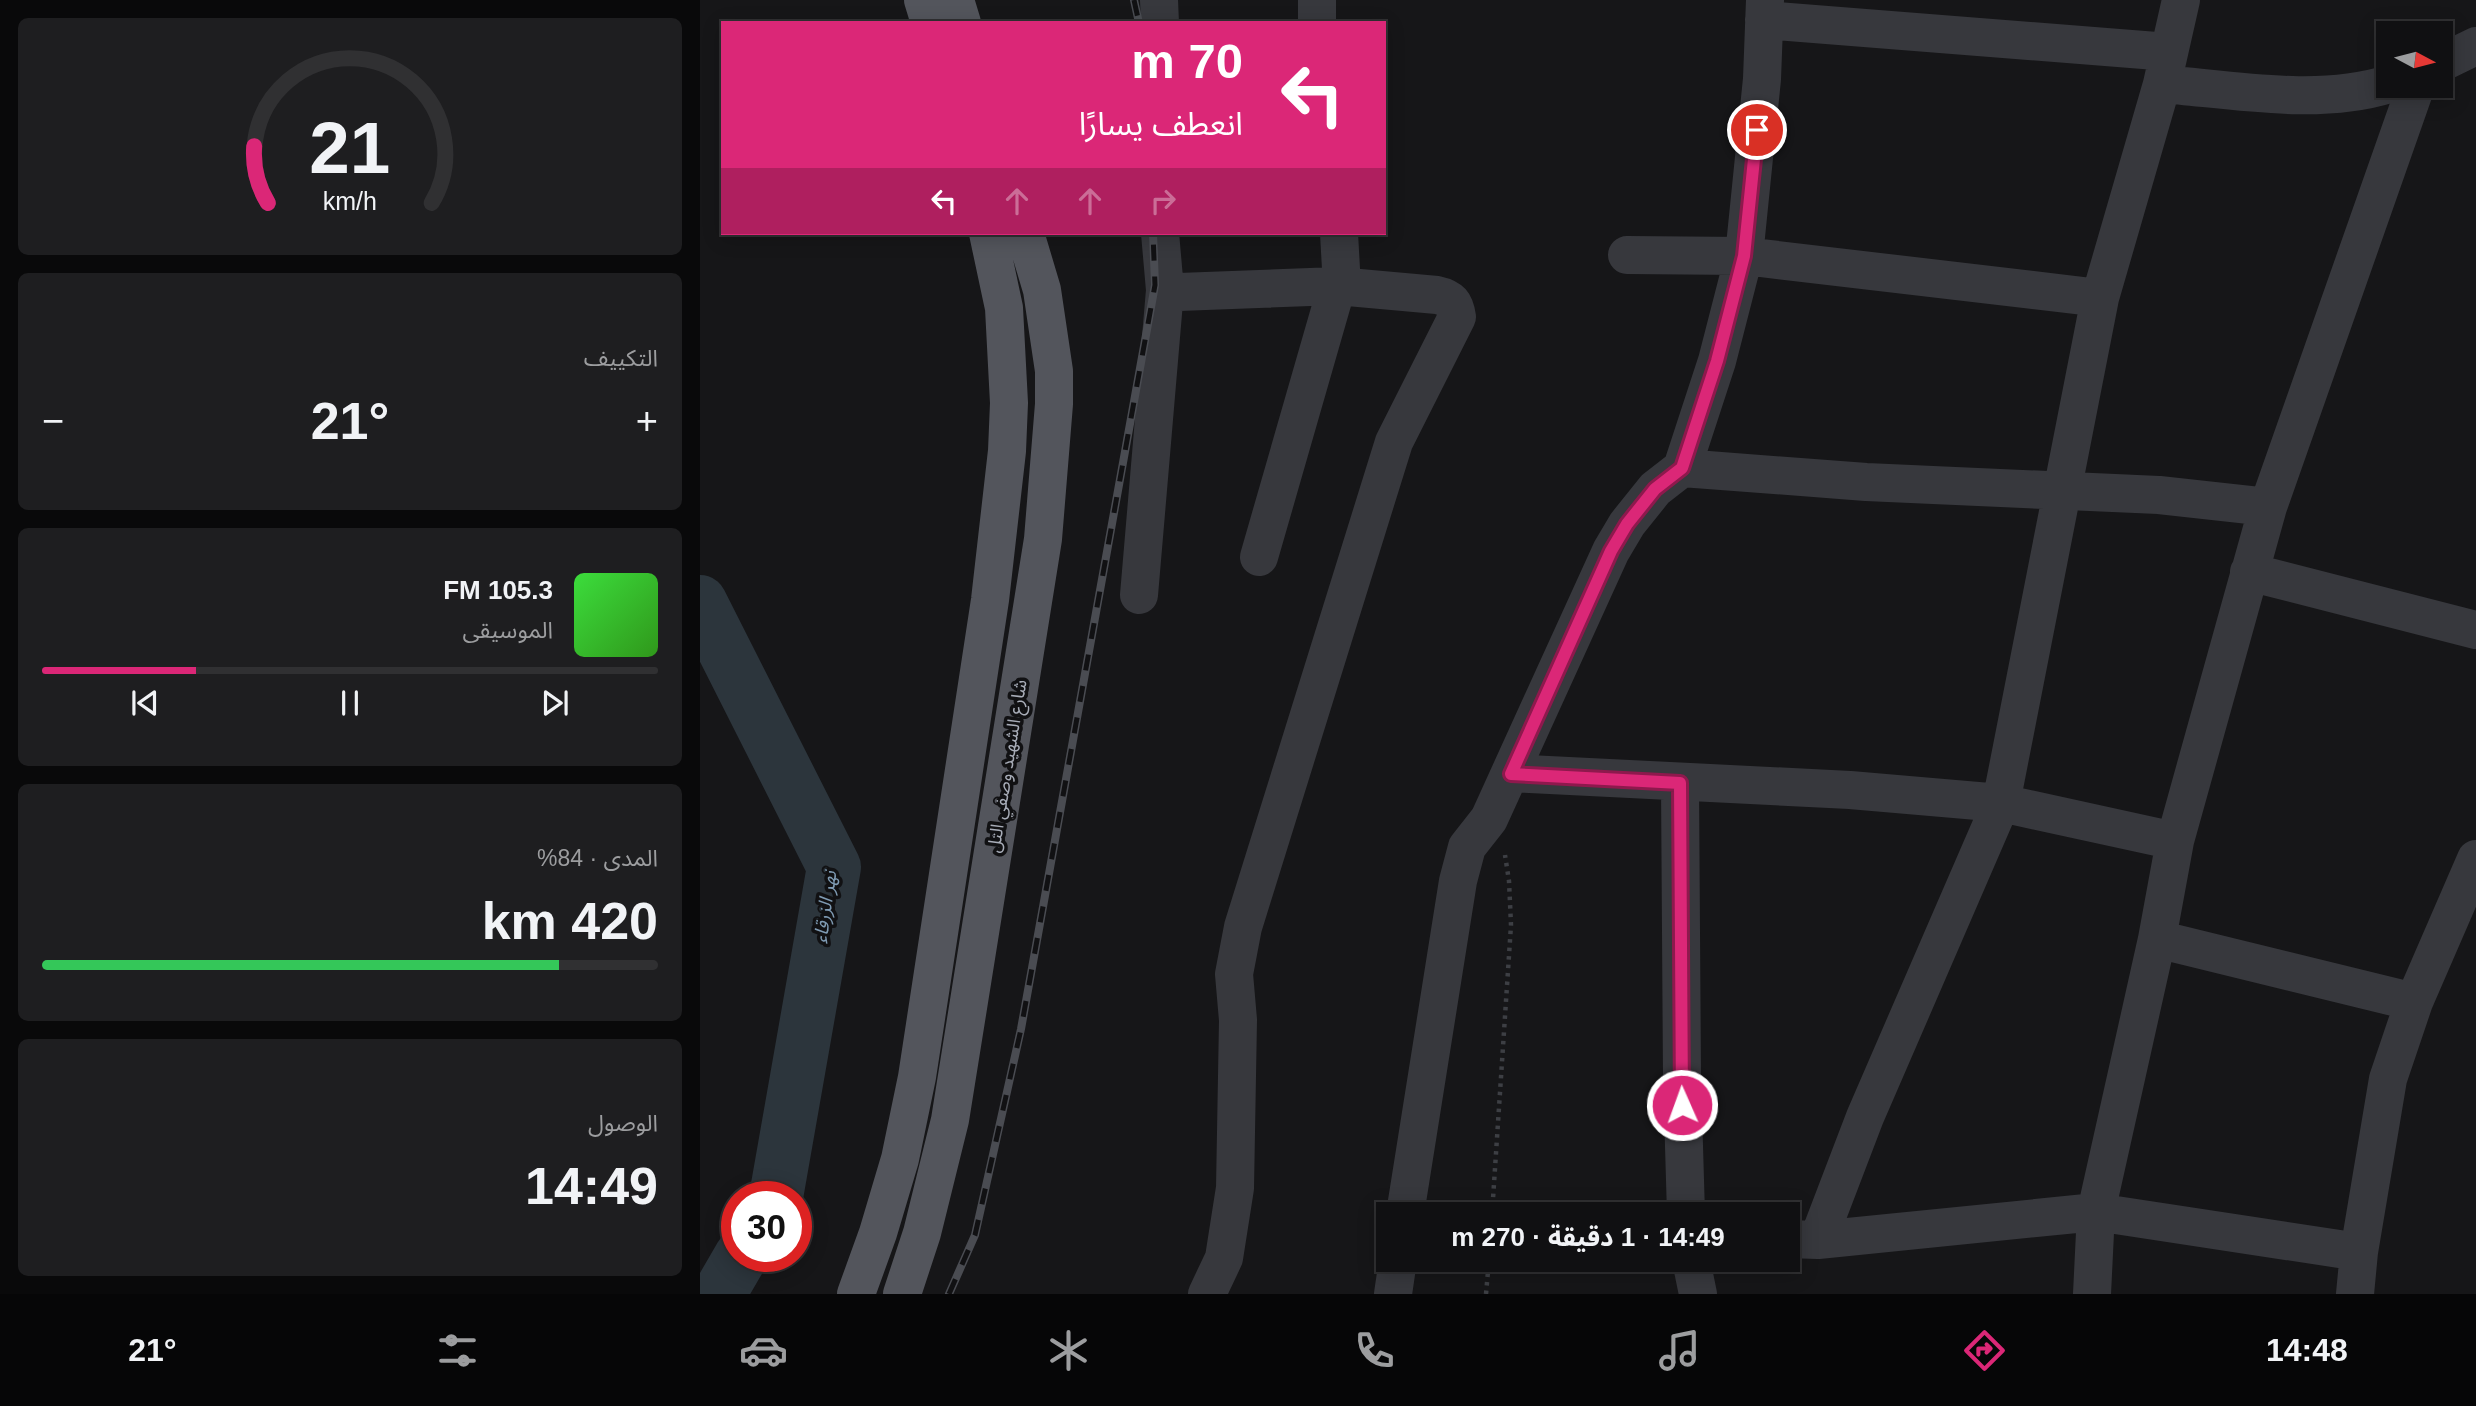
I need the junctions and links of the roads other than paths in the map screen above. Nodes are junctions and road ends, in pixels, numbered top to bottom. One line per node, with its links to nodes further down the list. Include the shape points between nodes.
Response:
1 (923, 0): 7 (main road)
2 (955, 0): 8 (main road)
3 (1159, 0): 9 (street)
4 (1317, 0): 10 (street)
5 (2181, 0): 13 (street)
6 (1765, 10): 13 (street); 21 (street)
7 (929, 21)
8 (961, 21)
9 (1160, 21)
10 (1318, 21)
11 (2476, 46): 12 (street)
12 (2454, 57)
13 (2165, 68): 14 (street, via 2309,95); 24 (street)
14 (2376, 87)
15 (2412, 98): 29 (street)
16 (988, 235): 25 (main road, via 1004,308)
17 (1026, 235): 26 (main road, شارع الشهيد وصفي التل, via 1050,333)
18 (1160, 235): 23 (street)
19 (1339, 235): 22 (street)
20 (1627, 255): 21 (street)
21 (1744, 256): 24 (street); 27 (street, via 1717,361)
22 (1337, 286): 23 (street); 30 (street); 50 (street, via 1446,297 1453,302 1457,317 1394,442 1243,928 1234,974 1238,1020 1235,1188 1224,1258)
23 (1164, 290): 32 (street)
24 (2100, 298): 28 (street)
25 (1009, 403): 26 (main road); 48 (main road, via 990,600 917,1077 900,1159)
26 (1054, 404): 49 (main road, شارع الشهيد وصفي التل, via 1043,539 950,1120)
27 (1682, 468): 28 (street); 34 (street, via 1655,489 1611,551)
28 (2061, 491): 29 (street, via 2160,495); 36 (street)
29 (2268, 507): 31 (street)
30 (1259, 557)
31 (2249, 572): 33 (street); 37 (street)
32 (1139, 595)
33 (2476, 630)
34 (1511, 774): 35 (street); 41 (street, via 1489,819 1468,847 1458,881)
35 (1680, 783): 36 (street, via 1850,790); 42 (street)
36 (2001, 803): 37 (street); 44 (street, via 1865,1117)
37 (2175, 841): 39 (street)
38 (2476, 859): 40 (street)
39 (2157, 939): 40 (street); 43 (street)
40 (2414, 1002): 45 (street, via 2388,1079)
41 (1407, 1202)
42 (1686, 1202)
43 (2096, 1212): 44 (street); 45 (street); 53 (street)
44 (1802, 1239)
45 (2359, 1252): 54 (street)
46 (1396, 1272): 51 (street)
47 (1693, 1272): 52 (street)
48 (856, 1294)
49 (902, 1294)
50 (1208, 1294)
51 (1393, 1294)
52 (1698, 1294)
53 (2092, 1294)
54 (2355, 1294)

